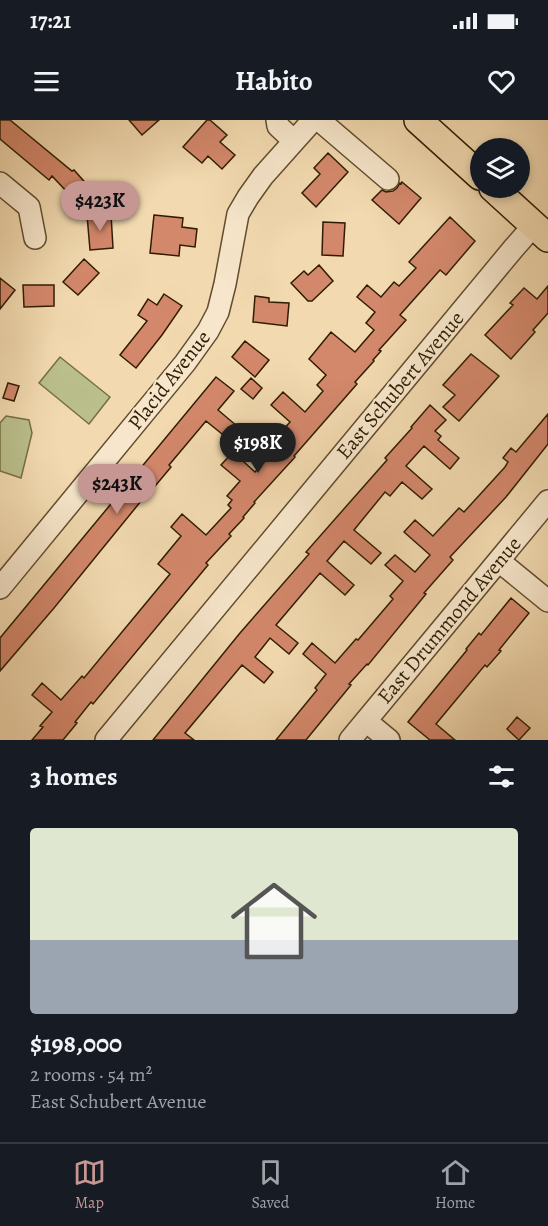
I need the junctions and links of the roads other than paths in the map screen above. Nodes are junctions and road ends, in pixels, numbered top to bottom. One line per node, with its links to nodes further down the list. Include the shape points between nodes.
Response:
1 (278, 120): 5 (street, via 278,126)
2 (313, 120): 5 (street, Placid Avenue)
3 (319, 120): 7 (street)
4 (418, 120): 6 (main road)
5 (294, 141): 14 (street, Placid Avenue, via 263,176 238,214 218,312 208,331)
6 (470, 167)
7 (388, 179)
8 (0, 183): 11 (street, via 28,207)
9 (504, 198): 10 (main road)
10 (541, 232): 17 (street, East Schubert Avenue, via 513,249)
11 (35, 238)
12 (548, 501): 13 (street, East Drummond Avenue)
13 (499, 561): 15 (street); 16 (street, East Drummond Avenue)
14 (0, 588)
15 (548, 602)
16 (366, 721): 18 (street, East Drummond Avenue); 19 (street)
17 (106, 740)
18 (350, 740)
19 (389, 740)

